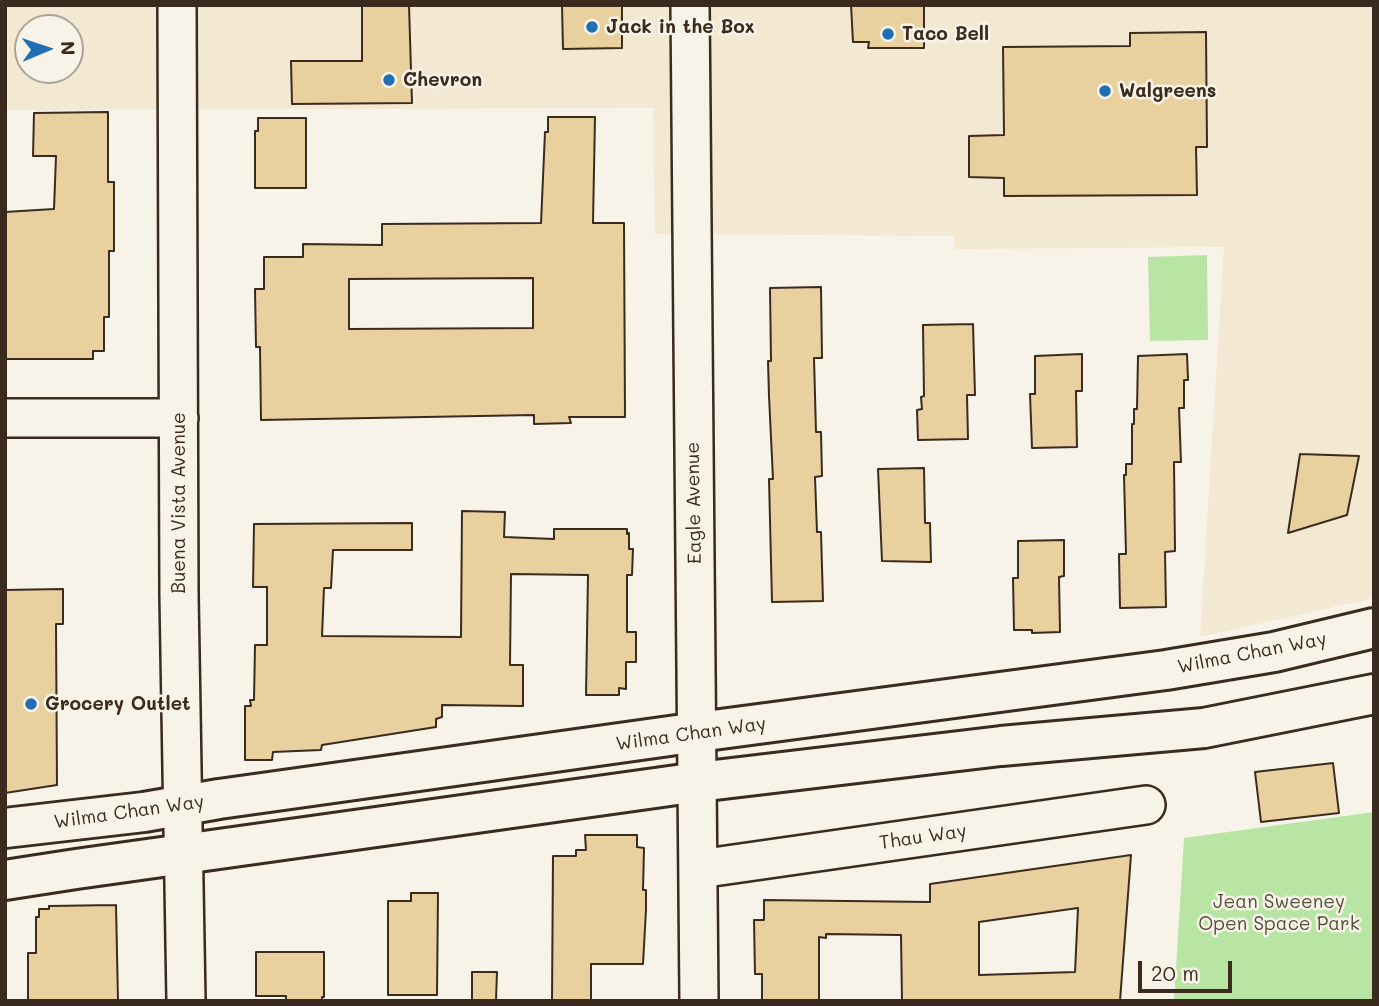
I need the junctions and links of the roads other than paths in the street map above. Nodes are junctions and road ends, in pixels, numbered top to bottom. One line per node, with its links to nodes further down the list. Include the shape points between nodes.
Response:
1 (177, 5): 4 (street, Buena Vista Avenue)
2 (690, 5): 7 (street, Eagle Avenue)
3 (5, 418): 4 (street)
4 (179, 418): 9 (street, Buena Vista Avenue)
5 (1374, 628): 7 (main road, Wilma Chan Way, via 1274,652 1166,670)
6 (1374, 694): 8 (main road, via 1204,728 1001,746)
7 (698, 732): 8 (street, Eagle Avenue); 9 (main road, Wilma Chan Way)
8 (698, 782): 12 (main road); 13 (street, Eagle Avenue)
9 (184, 805): 11 (main road, Wilma Chan Way); 12 (street, Buena Vista Avenue)
10 (1146, 805): 13 (street, Thau Way)
11 (5, 828)
12 (185, 854): 14 (main road); 15 (street, Buena Vista Avenue)
13 (699, 869): 16 (street, Eagle Avenue)
14 (5, 880)
15 (186, 1001)
16 (699, 1001)

